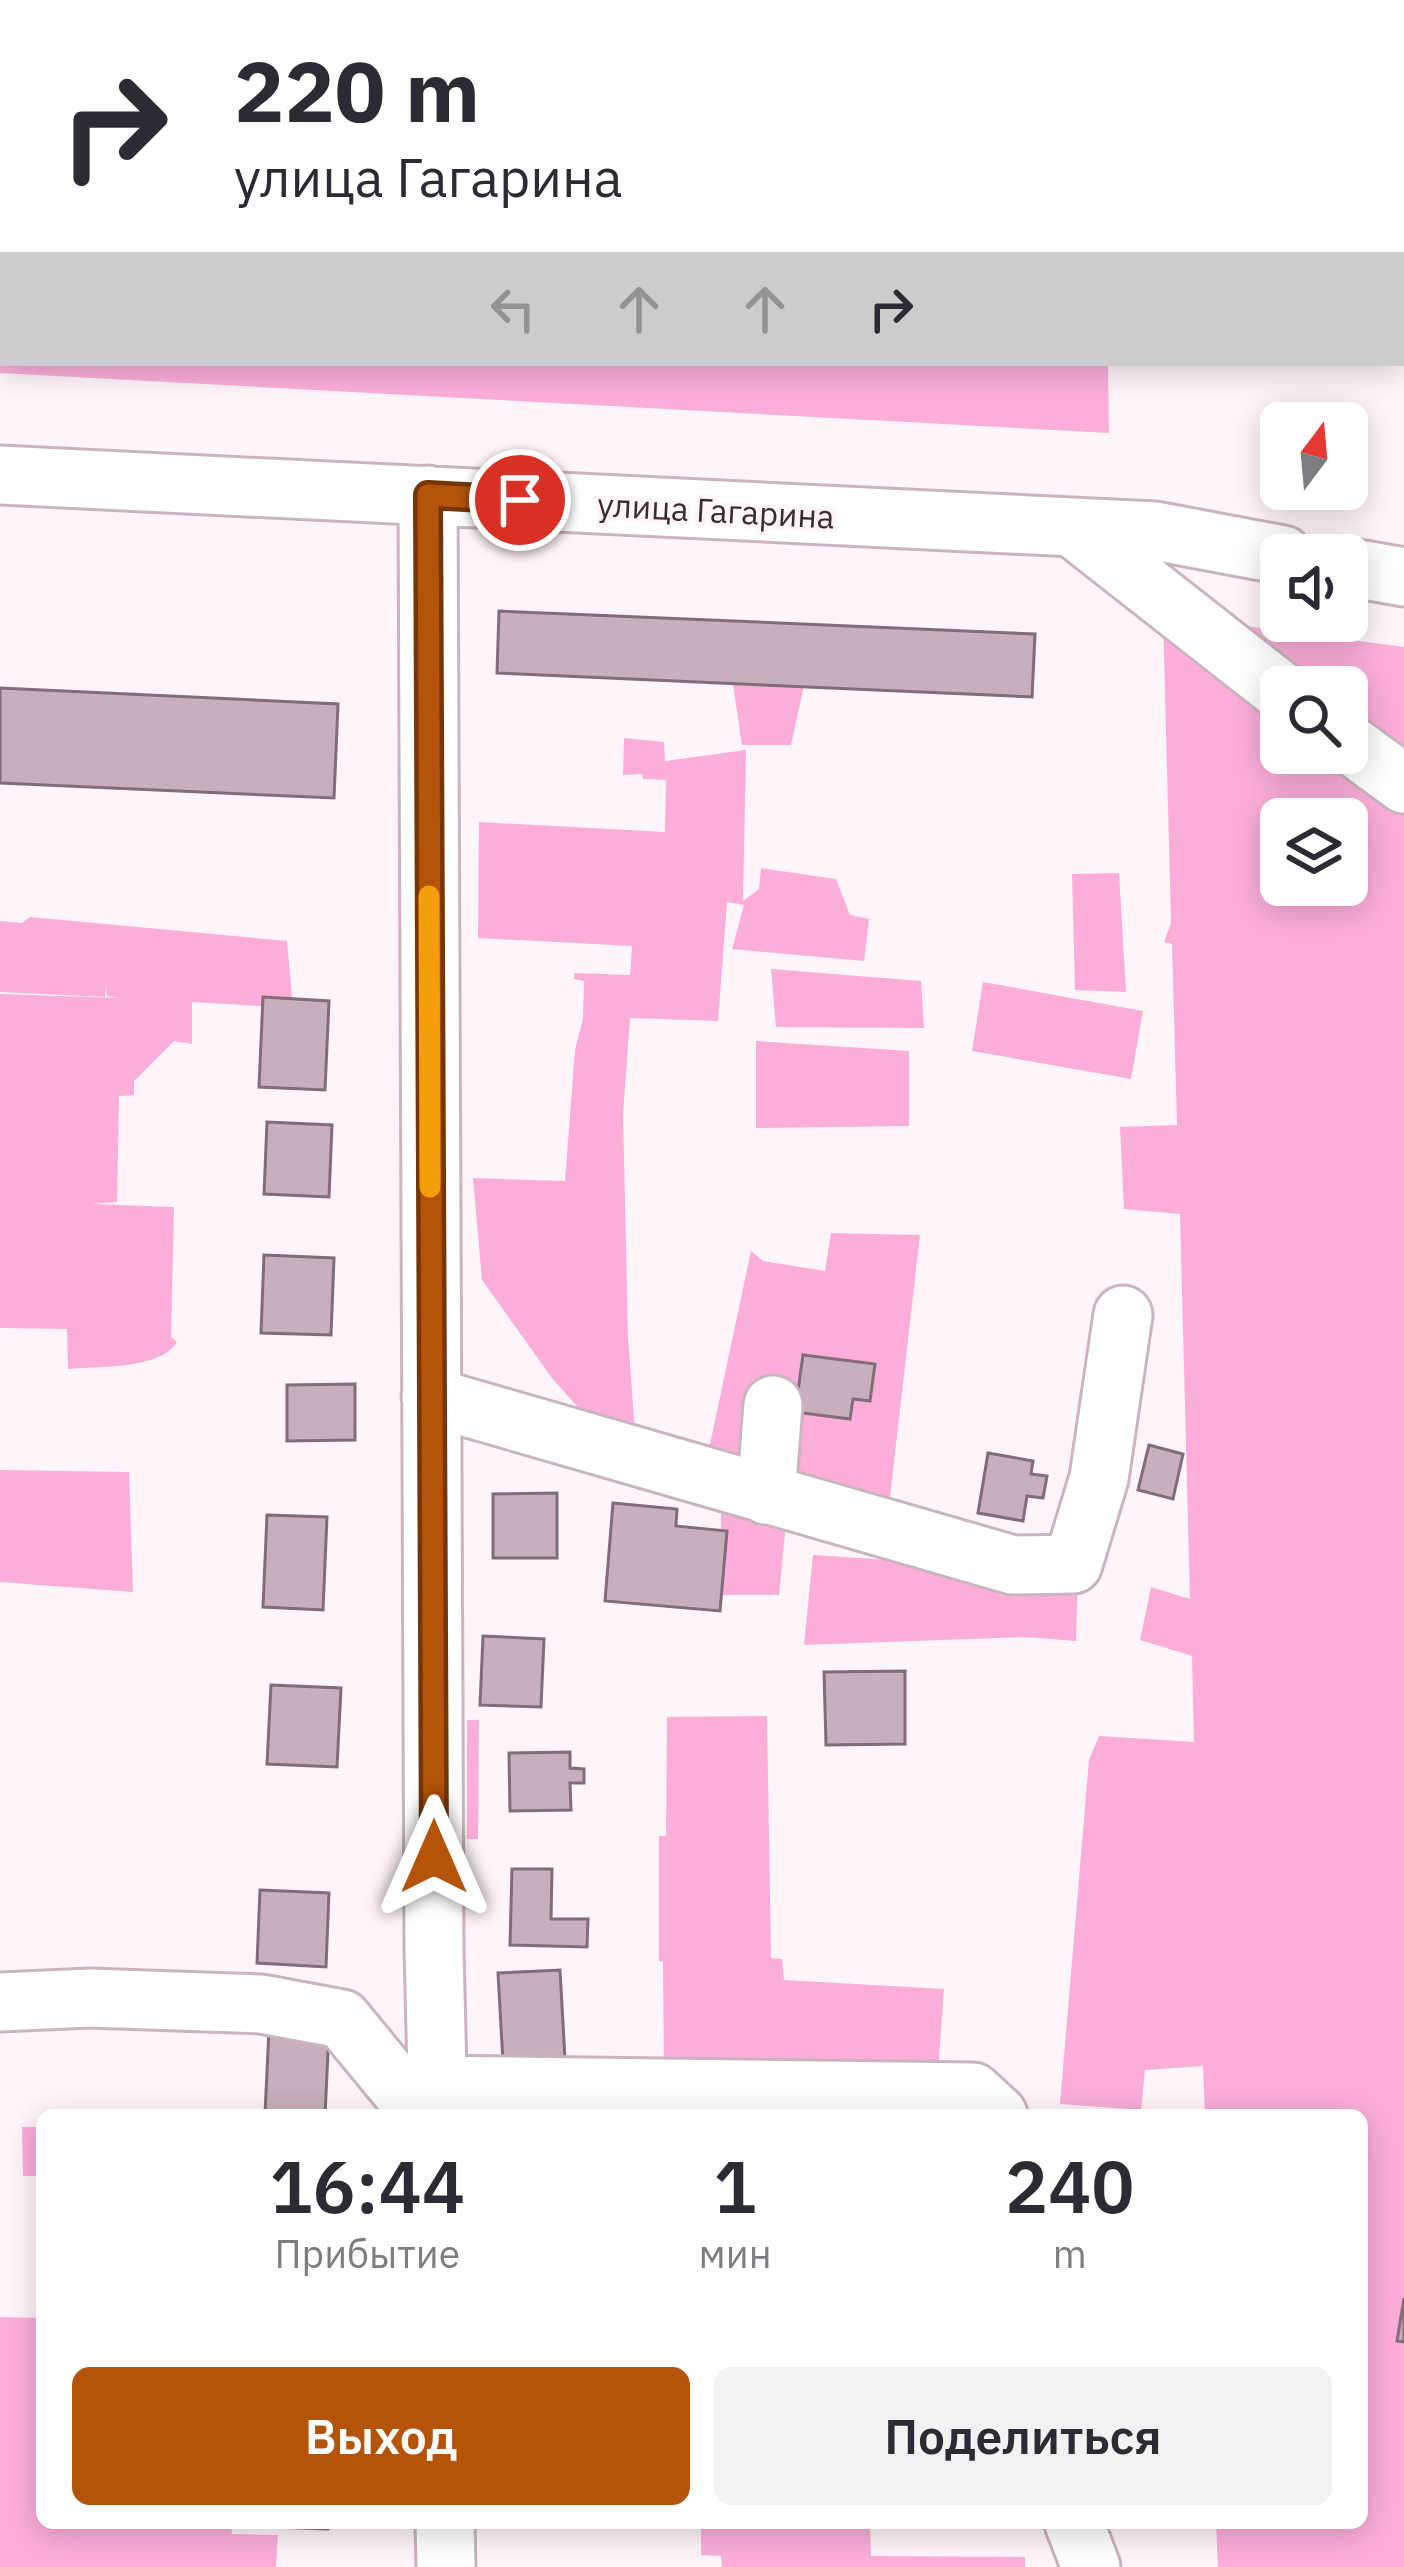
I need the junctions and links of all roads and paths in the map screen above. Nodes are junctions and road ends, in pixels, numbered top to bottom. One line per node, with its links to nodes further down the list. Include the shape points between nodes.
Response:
1 (0, 475): 2 (street, улица Гагарина)
2 (428, 495): 3 (street, улица Гагарина); 11 (street)
3 (1072, 527): 4 (street, улица Гагарина, via 1155,531); 7 (street)
4 (1260, 551)
5 (1368, 571): 6 (street)
6 (1404, 578)
7 (1260, 675)
8 (1368, 757): 9 (street)
9 (1404, 784)
10 (1123, 1316): 13 (street, via 1099,1478 1072,1564 1013,1565)
11 (431, 1397): 13 (street); 15 (street)
12 (773, 1405): 13 (street)
13 (766, 1495)
14 (0, 2002): 15 (street, via 261,2005 342,2019)
15 (432, 2105): 16 (street, via 973,2092)
16 (991, 2109)
17 (445, 2529): 19 (street)
18 (1076, 2529): 20 (street)
19 (446, 2567)
20 (1091, 2567)

